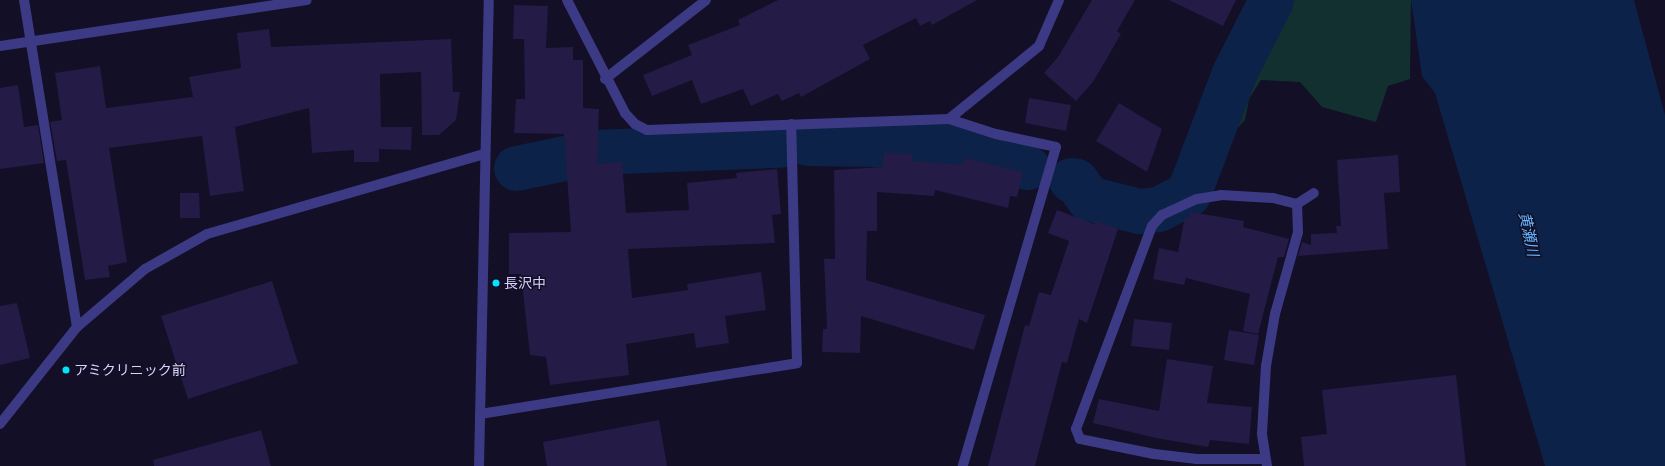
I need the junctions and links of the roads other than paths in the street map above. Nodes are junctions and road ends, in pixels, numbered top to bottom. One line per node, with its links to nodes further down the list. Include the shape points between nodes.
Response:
1 (24, 0): 7 (street)
2 (306, 0): 7 (street)
3 (489, 0): 12 (street)
4 (568, 0): 9 (street)
5 (706, 0): 9 (street)
6 (1058, 0): 10 (street, via 1039,46)
7 (30, 41): 8 (street); 15 (street)
8 (0, 46)
9 (605, 79): 11 (street, via 625,114 635,124 647,130)
10 (949, 119): 11 (street); 20 (street, via 996,134 1056,147)
11 (791, 124): 16 (street, via 797,362)
12 (485, 154): 15 (street, via 207,234 145,269); 16 (street)
13 (1314, 193): 14 (street)
14 (1297, 204): 18 (street, via 1298,232 1275,314 1266,366 1262,433); 18 (street, via 1273,198 1221,195 1197,199 1162,215 1152,226 1076,429 1080,439 1154,454)
15 (77, 327): 17 (street)
16 (480, 414): 19 (street)
17 (0, 424)
18 (1266, 462)
19 (479, 466)
20 (963, 466)

